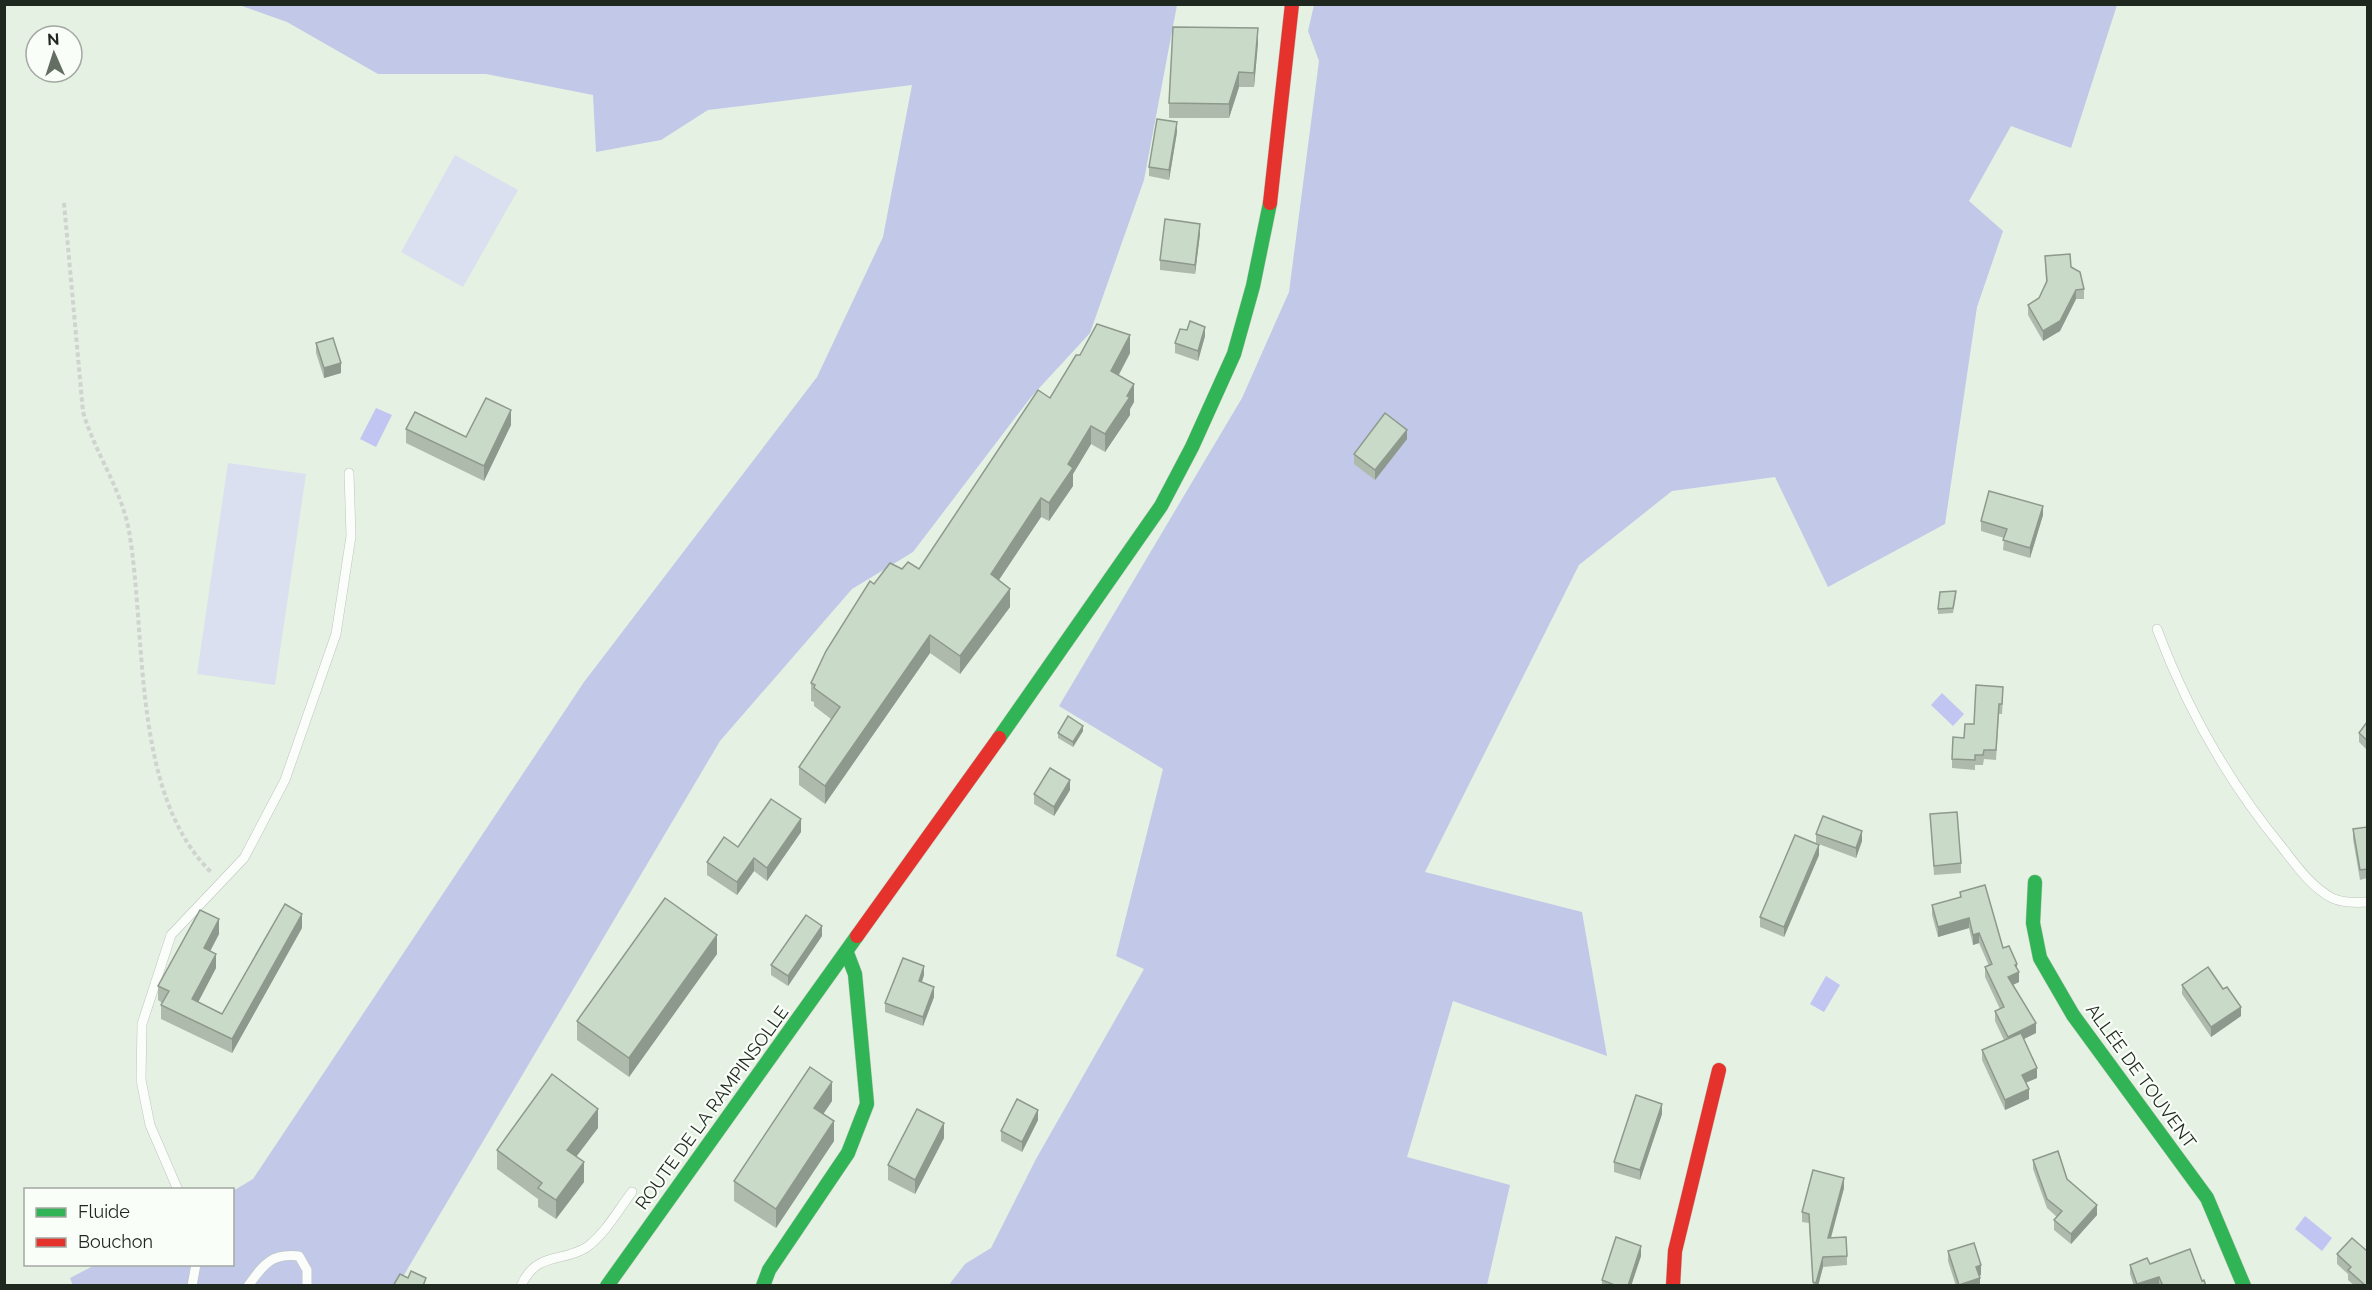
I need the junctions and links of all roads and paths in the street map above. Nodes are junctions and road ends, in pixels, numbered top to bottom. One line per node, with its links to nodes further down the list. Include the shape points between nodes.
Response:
1 (1292, 4): 8 (main road, ROUTE DE LA RAMPINSOLLE, via 1270,205 1253,286 1234,354 1192,447 1161,506 1115,574)
2 (64, 202): 5 (path, via 84,412 117,487 128,530 158,769 171,814 194,856)
3 (348, 473): 5 (lane, via 351,536 336,634 285,780 244,858)
4 (2157, 629): 7 (lane, via 2178,684 2217,759 2248,805 2311,883 2333,898)
5 (221, 882): 10 (lane, via 171,935 142,1024 141,1080 150,1125)
6 (2035, 882): 20 (main road, ALLÉE DE TOUVENT, via 2033,923 2040,958 2073,1015 2207,1198)
7 (2367, 902)
8 (847, 953): 17 (main road, ROUTE DE LA RAMPINSOLLE); 18 (main road, via 855,974 867,1104 848,1153 769,1270)
9 (1719, 1070): 19 (main road, via 1675,1251)
10 (177, 1188)
11 (632, 1192): 16 (lane, via 586,1248 533,1267)
12 (196, 1266): 13 (lane)
13 (192, 1286)
14 (248, 1286): 15 (lane, via 265,1263 284,1254 299,1256 307,1270)
15 (307, 1286)
16 (521, 1286)
17 (607, 1286)
18 (763, 1286)
19 (1673, 1286)
20 (2244, 1286)

